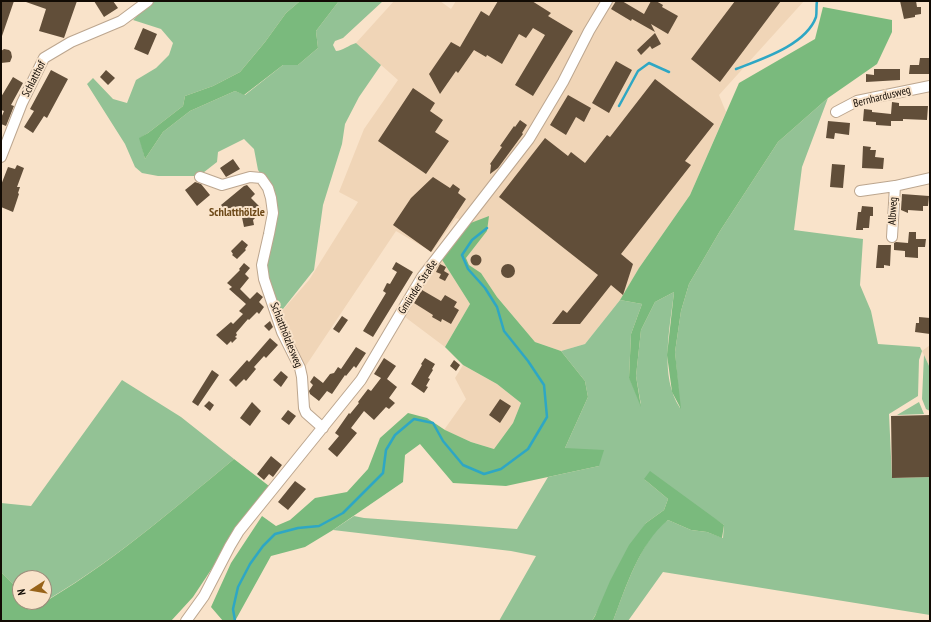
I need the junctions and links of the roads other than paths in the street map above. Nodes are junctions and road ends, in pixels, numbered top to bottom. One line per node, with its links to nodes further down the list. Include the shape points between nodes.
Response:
1 (148, 1): 5 (street, Schlatthof, via 121,21 71,42 44,58)
2 (607, 1): 11 (street, Gmünder Straße, via 529,139 422,277 361,380)
3 (930, 86): 4 (street, Bernhardusweg, via 857,101)
4 (836, 112)
5 (1, 157)
6 (200, 177): 11 (street, Schlatthölzlesweg, via 222,185 250,177 261,178 268,188 272,213 262,265 264,279 282,332 300,368 304,408)
7 (930, 178): 8 (street, Albweg)
8 (895, 186): 9 (street, Albweg); 10 (street, Albweg)
9 (860, 191)
10 (892, 237)
11 (322, 428): 12 (street, Gmünder Straße, via 239,531 204,596)
12 (186, 621)

